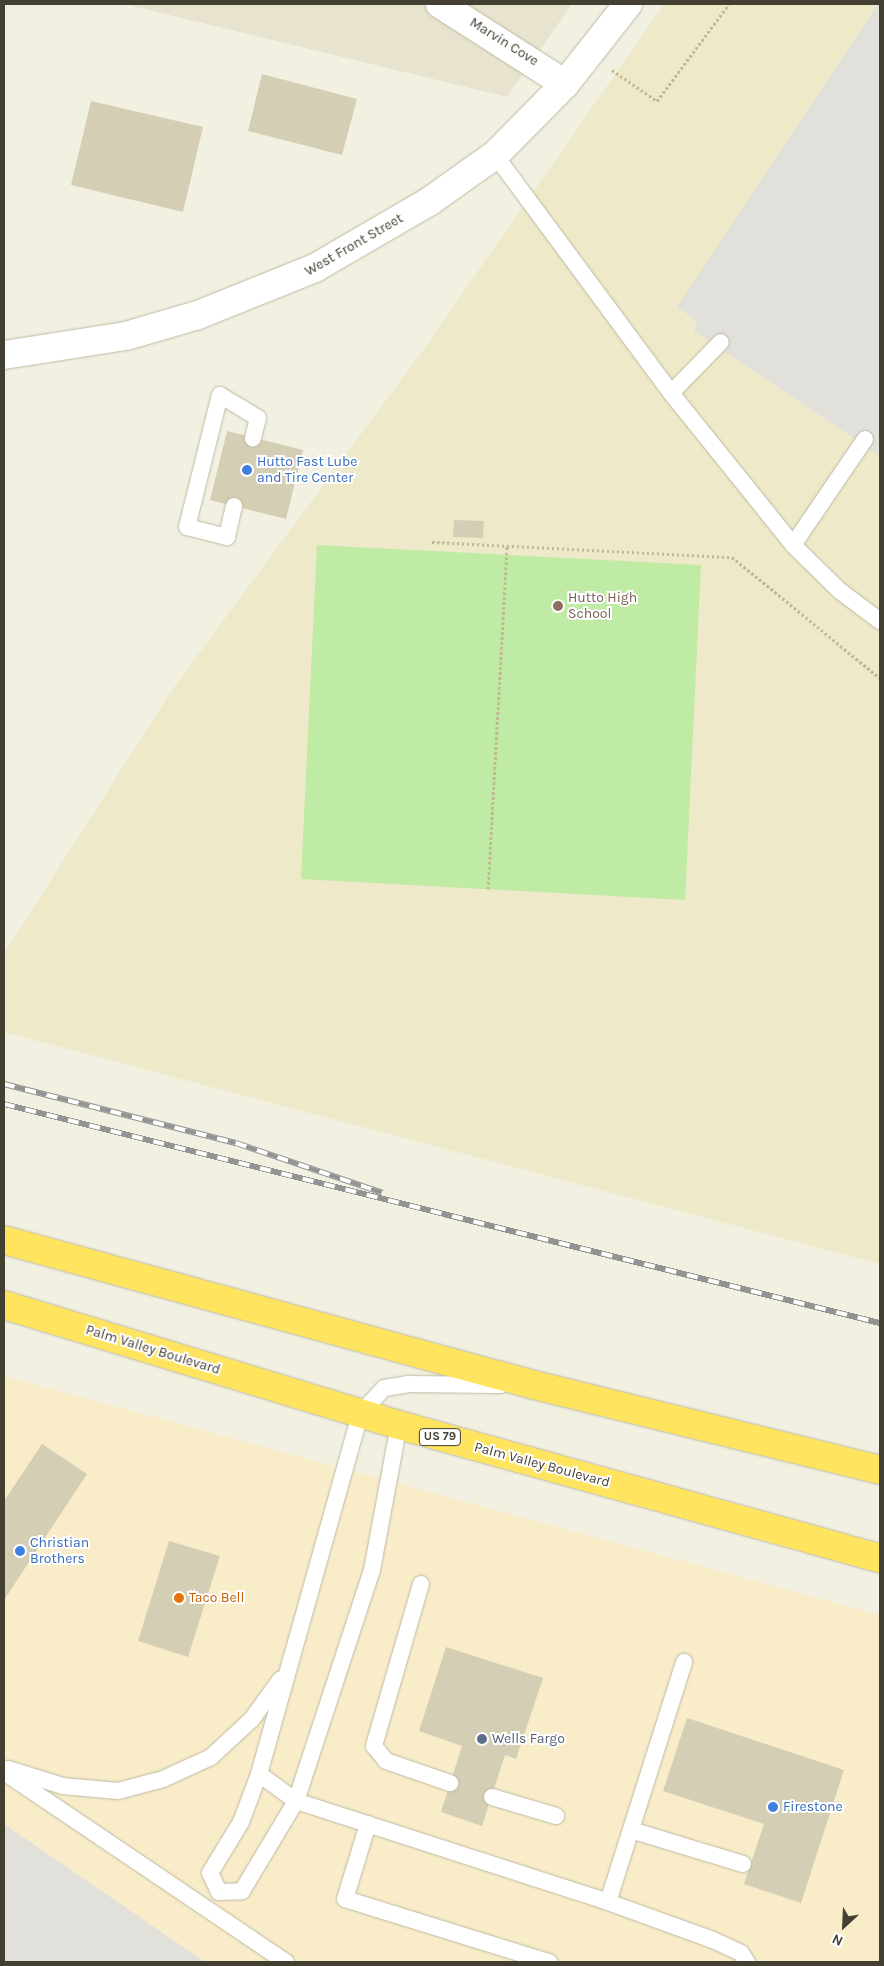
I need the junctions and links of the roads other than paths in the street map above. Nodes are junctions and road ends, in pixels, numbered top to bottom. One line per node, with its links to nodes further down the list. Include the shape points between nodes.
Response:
1 (440, 4): 3 (street, Marvin Cove)
2 (628, 4): 3 (street, West Front Street)
3 (566, 84): 4 (street, West Front Street)
4 (495, 155): 6 (street, West Front Street, via 316,268 255,294 126,336); 7 (lane)
5 (721, 342): 7 (lane)
6 (4, 355)
7 (671, 393): 11 (lane)
8 (254, 438): 10 (lane, via 258,418 220,395 187,527 227,537)
9 (865, 439): 11 (lane)
10 (234, 506)
11 (793, 545): 12 (lane, via 840,591)
12 (880, 621)
13 (4, 1240): 15 (highway)
14 (4, 1305): 16 (highway, Palm Valley Boulevard / US 79)
15 (534, 1385): 16 (lane, via 408,1384 384,1388); 18 (highway)
16 (360, 1414): 17 (highway, Palm Valley Boulevard / US 79); 22 (lane)
17 (399, 1425): 19 (highway, Palm Valley Boulevard / US 79); 28 (lane, via 372,1570)
18 (880, 1470)
19 (880, 1558)
20 (421, 1584): 26 (lane, via 374,1746 386,1761)
21 (684, 1662): 31 (lane)
22 (288, 1669): 23 (lane, via 252,1719 210,1758 163,1779 118,1791 63,1786); 25 (lane)
23 (4, 1767)
24 (4, 1772): 35 (lane)
25 (258, 1774): 28 (lane); 33 (lane, via 241,1822 210,1873)
26 (450, 1783)
27 (492, 1796): 29 (lane)
28 (296, 1800): 30 (lane); 33 (lane, via 242,1891)
29 (556, 1816)
30 (368, 1824): 34 (lane); 37 (lane, via 345,1899)
31 (631, 1830): 32 (lane); 34 (lane)
32 (743, 1864)
33 (219, 1892): 35 (lane)
34 (608, 1902): 38 (lane, via 713,1940 742,1953)
35 (206, 1910): 36 (lane)
36 (286, 1962)
37 (549, 1962)
38 (747, 1962)

